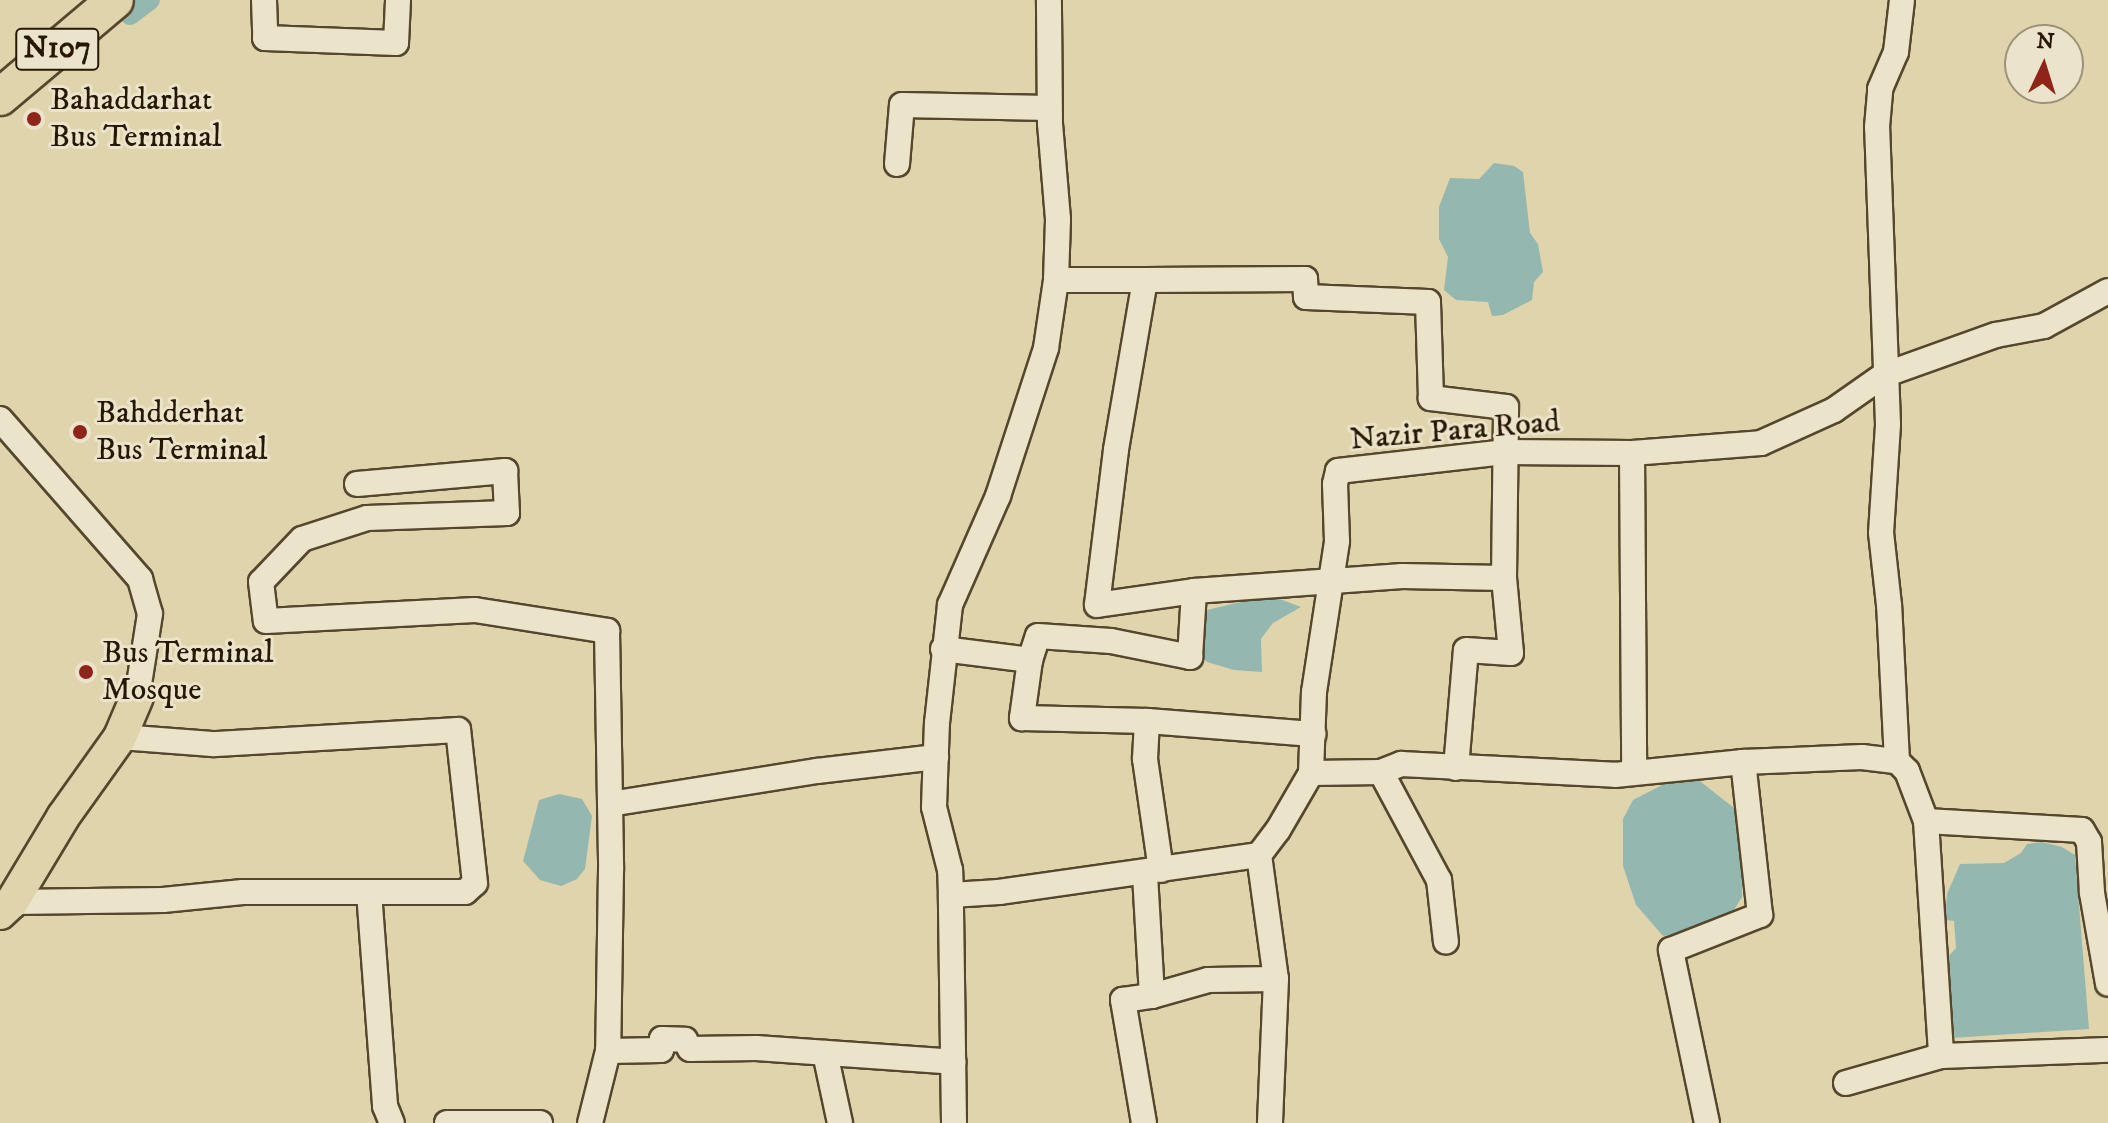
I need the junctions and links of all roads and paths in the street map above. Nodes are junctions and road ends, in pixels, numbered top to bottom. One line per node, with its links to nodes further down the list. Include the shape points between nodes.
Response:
1 (86, 0): 7 (highway, N107)
2 (115, 0): 8 (highway, N107)
3 (264, 0): 4 (street, via 265,38 396,43)
4 (398, 0)
5 (1049, 0): 9 (street)
6 (1902, 0): 14 (street, via 1896,52 1880,89 1877,127)
7 (0, 73)
8 (0, 97)
9 (1049, 108): 10 (street, via 902,105); 11 (street, via 1058,219)
10 (897, 164)
11 (1056, 280): 12 (street); 22 (street, via 1046,348 998,496 950,605)
12 (1145, 280): 16 (street, via 1305,279 1306,297 1428,302 1431,398 1506,407); 21 (street, via 1097,605)
13 (2108, 291): 14 (street, Nazir Para Road, via 2044,326 1996,335)
14 (1884, 375): 17 (street, Nazir Para Road, via 1834,410 1761,443); 29 (street, via 1888,424 1881,533)
15 (0, 419): 24 (street, via 140,579 150,614)
16 (1504, 452): 17 (street, Nazir Para Road); 19 (street); 20 (street, Nazir Para Road, via 1338,471 1337,541)
17 (1632, 453): 32 (street)
18 (357, 484): 35 (street, via 505,471 507,513 367,518 302,539 261,582 266,621 475,610 607,631)
19 (1504, 578): 20 (street); 31 (street, via 1511,653 1466,650)
20 (1329, 581): 21 (street); 26 (street, Nazir Para Road)
21 (1194, 591): 23 (street, via 1190,657 1111,641 1038,636)
22 (943, 649): 23 (street); 28 (street)
23 (1030, 660): 25 (street, via 1022,718)
24 (137, 697): 27 (main road)
25 (1147, 721): 26 (street); 40 (street)
26 (1313, 734): 34 (street, Nazir Para Road)
27 (120, 737): 41 (street, via 212,744 458,730 475,883 465,892); 43 (main road)
28 (936, 757): 35 (street); 42 (street, via 934,807)
29 (1897, 761): 30 (street, via 1862,757); 36 (street, via 1907,771)
30 (1743, 762): 32 (street); 63 (street, via 1760,915 1671,950)
31 (1456, 768): 32 (street, via 1615,775); 33 (street, via 1401,764)
32 (1634, 770)
33 (1381, 772): 34 (street); 45 (street, via 1439,880)
34 (1311, 773): 39 (street, Nazir Para Road)
35 (610, 804): 50 (street)
36 (1926, 821): 38 (street); 52 (street)
37 (2108, 827): 38 (street)
38 (2082, 830): 44 (street, via 2089,842)
39 (1259, 855): 40 (street); 46 (street)
40 (1153, 872): 42 (street); 48 (street)
41 (369, 892): 43 (street, via 243,892); 55 (street, via 385,1106)
42 (951, 895): 53 (street)
43 (6, 907)
44 (2102, 919): 47 (street)
45 (1446, 942)
46 (1276, 979): 48 (street, via 1208,980); 62 (street)
47 (2108, 984)
48 (1152, 996): 61 (street, via 1123,1000)
49 (2108, 1050): 52 (street)
50 (608, 1051): 51 (street, via 661,1050 662,1039 685,1040 690,1049); 58 (street)
51 (825, 1053): 53 (street); 59 (street)
52 (1941, 1056): 54 (street)
53 (954, 1062): 60 (street)
54 (1846, 1083)
55 (392, 1123)
56 (447, 1123): 57 (street)
57 (540, 1123)
58 (590, 1123)
59 (840, 1123)
60 (954, 1123)
61 (1144, 1123)
62 (1270, 1123)
63 (1707, 1123)

